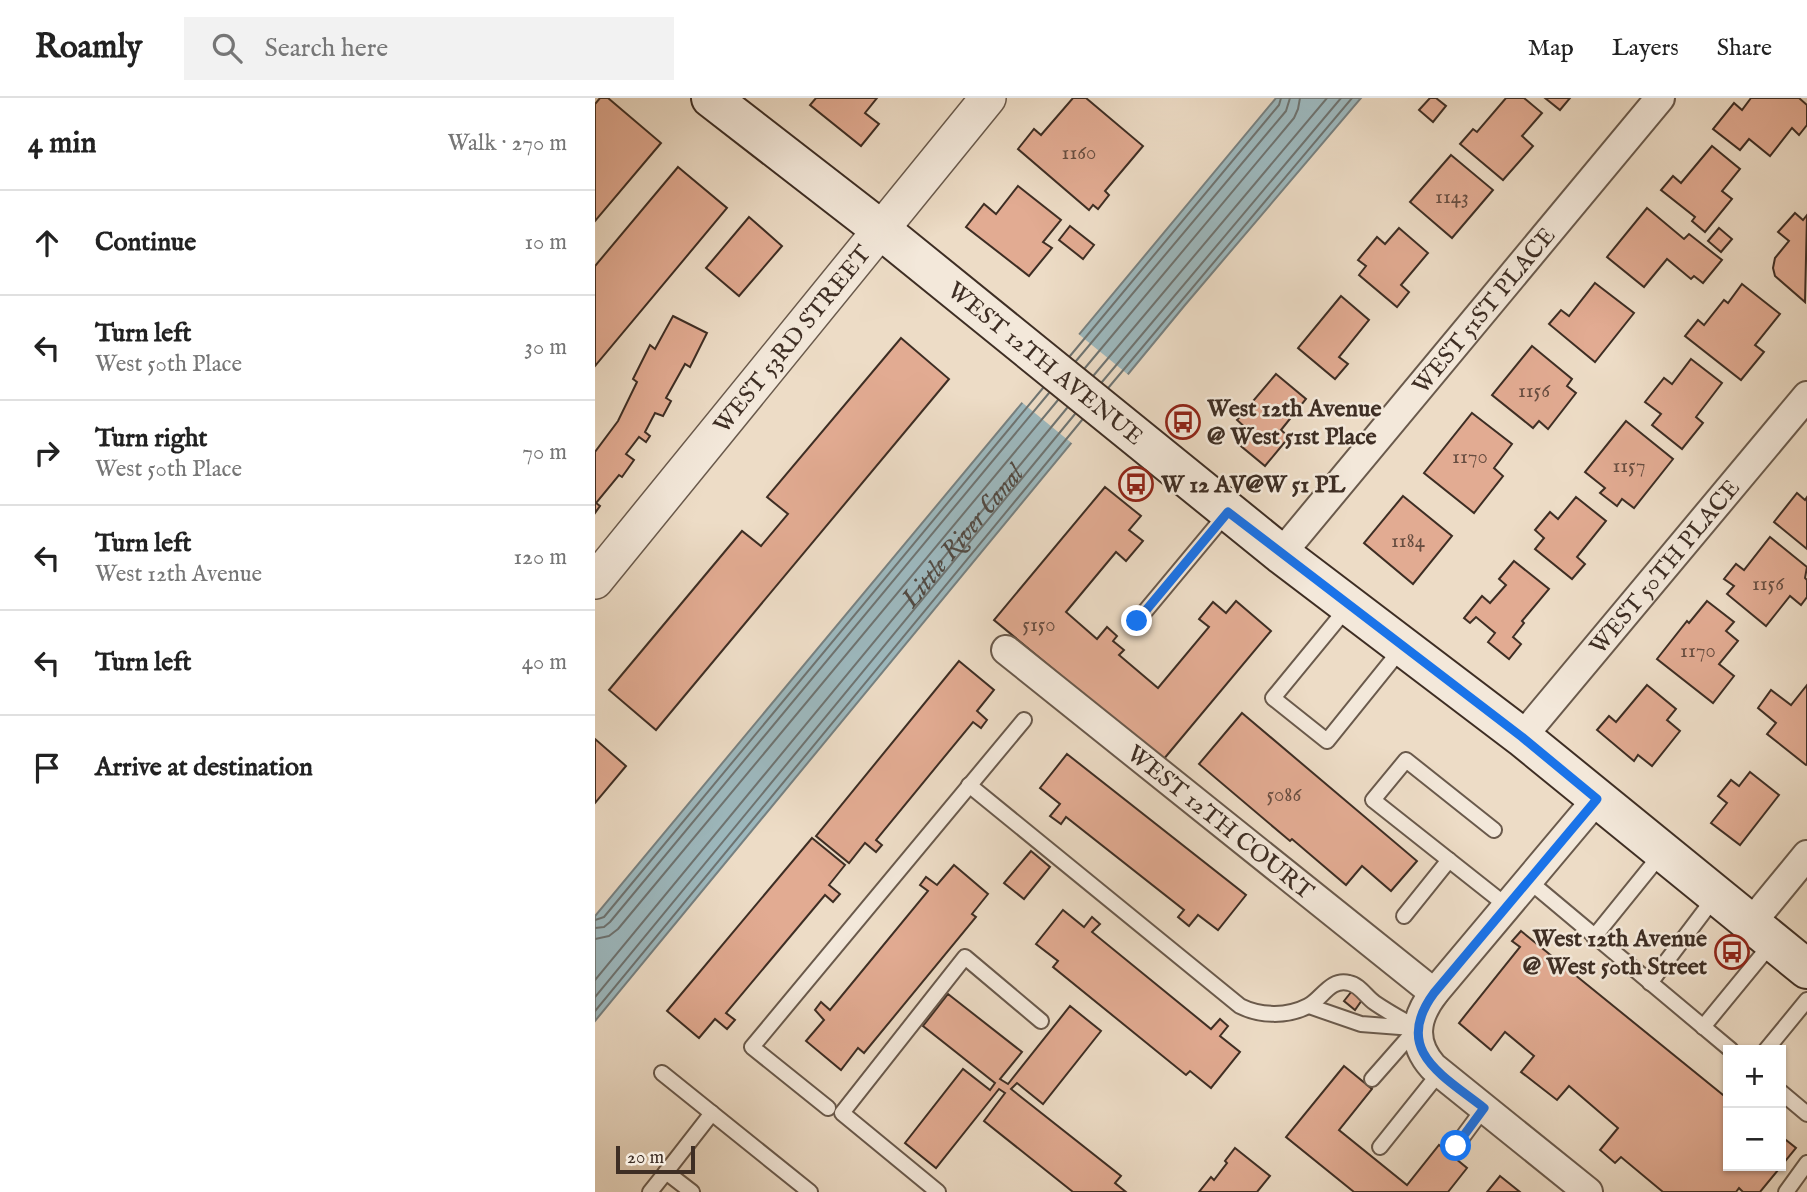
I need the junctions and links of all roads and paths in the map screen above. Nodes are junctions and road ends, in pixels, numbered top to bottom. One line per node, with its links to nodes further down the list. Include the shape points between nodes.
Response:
1 (711, 98): 4 (main road, WEST 12TH AVENUE)
2 (988, 98): 4 (street, WEST 53RD STREET)
3 (1660, 98): 7 (street, WEST 51ST PLACE)
4 (880, 229): 6 (main road, WEST 12TH AVENUE); 8 (street, WEST 53RD STREET)
5 (1807, 396): 14 (street, WEST 50TH PLACE)
6 (1228, 512): 7 (main road, WEST 12TH AVENUE); 10 (lane)
7 (1281, 554): 9 (main road, WEST 12TH AVENUE)
8 (595, 581)
9 (1349, 605): 11 (main road, WEST 12TH AVENUE); 11 (lane, via 1273,698 1327,741)
10 (1137, 621)
11 (1403, 647): 14 (main road, WEST 12TH AVENUE)
12 (1006, 650): 29 (street, WEST 12TH COURT)
13 (1024, 720): 15 (lane)
14 (1522, 737): 16 (main road, WEST 12TH AVENUE)
15 (969, 785): 31 (lane, via 1240,1006 1269,1015); 41 (lane, via 752,1047)
16 (1597, 799): 18 (main road, WEST 12TH AVENUE); 21 (street)
17 (1494, 830): 20 (lane, via 1406,760 1373,800)
18 (1663, 852): 22 (main road, WEST 12TH AVENUE); 26 (lane)
19 (1807, 855): 25 (street)
20 (1449, 860): 23 (lane); 24 (lane)
21 (1529, 881): 23 (street); 26 (lane)
22 (1716, 896): 25 (main road, WEST 12TH AVENUE); 28 (lane)
23 (1507, 906): 29 (street)
24 (1403, 916)
25 (1762, 933): 27 (main road, WEST 12TH AVENUE); 33 (lane)
26 (1594, 936): 28 (lane)
27 (1807, 969)
28 (1650, 983): 33 (lane)
29 (1434, 993): 34 (street)
30 (1807, 1000): 36 (lane)
31 (1309, 1006): 34 (lane, via 1361,1024); 34 (lane, via 1330,986 1348,983)
32 (1041, 1021): 52 (lane, via 965,957 842,1113)
33 (1703, 1027): 35 (lane)
34 (1417, 1028): 37 (street, via 1426,1059); 39 (lane)
35 (1725, 1045)
36 (1770, 1045)
37 (1440, 1072): 42 (street); 46 (lane)
38 (662, 1073): 43 (lane)
39 (1372, 1079)
40 (1786, 1096): 44 (lane)
41 (828, 1108)
42 (1484, 1108): 45 (lane); 53 (street)
43 (712, 1113): 48 (lane); 51 (lane)
44 (1807, 1114)
45 (1456, 1146)
46 (1380, 1147)
47 (1807, 1163): 54 (lane)
48 (666, 1172): 49 (lane); 50 (lane)
49 (650, 1192)
50 (692, 1192)
51 (810, 1192)
52 (938, 1192)
53 (1588, 1192)
54 (1786, 1192)

